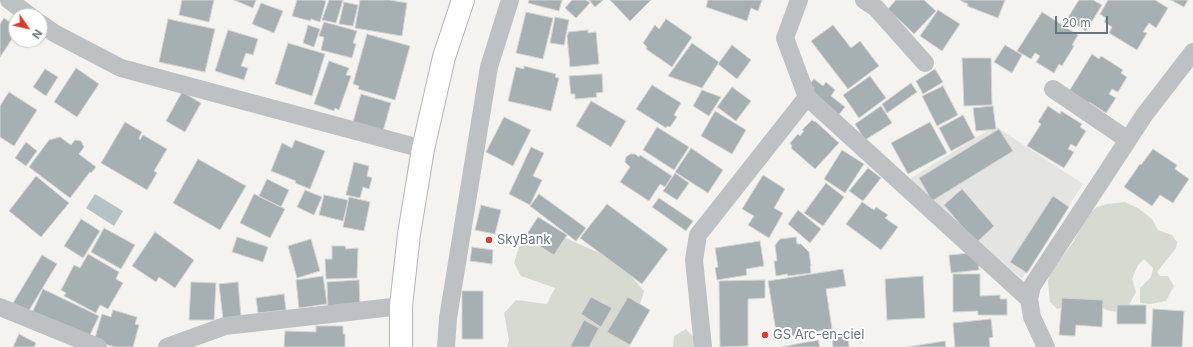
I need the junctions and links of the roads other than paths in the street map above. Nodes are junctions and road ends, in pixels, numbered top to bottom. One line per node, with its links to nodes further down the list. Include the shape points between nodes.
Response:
1 (9, 0): 6 (street)
2 (463, 0): 13 (main road, via 444,57)
3 (510, 0): 20 (street, via 489,67 448,318)
4 (799, 0): 11 (street, via 785,38)
5 (864, 0): 9 (street, via 876,8)
6 (20, 8)
7 (48, 29): 13 (street, via 122,68)
8 (1193, 52): 12 (street)
9 (925, 63)
10 (1053, 89): 12 (street)
11 (807, 97): 14 (street); 21 (street, via 698,235 694,260)
12 (1128, 140): 14 (street, via 1032,286)
13 (423, 149): 15 (main road, via 409,234)
14 (1029, 299): 22 (street, via 1032,317)
15 (401, 306): 18 (street, via 225,326); 19 (main road)
16 (0, 307): 17 (street)
17 (98, 347)
18 (167, 347)
19 (401, 347)
20 (446, 347)
21 (703, 347)
22 (1046, 347)

